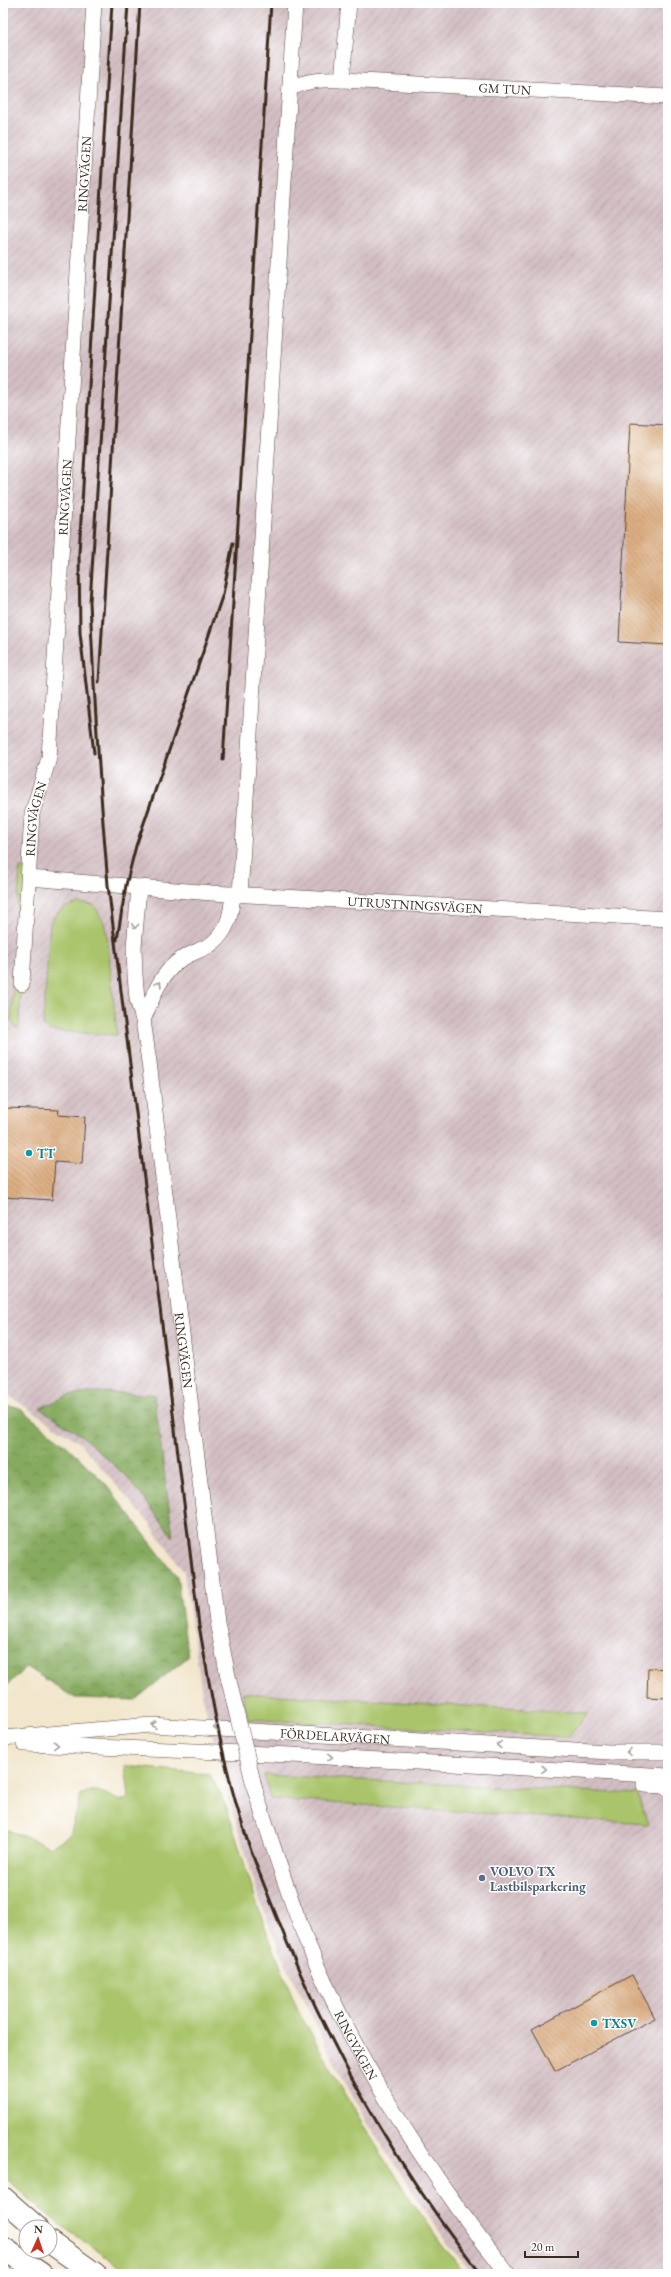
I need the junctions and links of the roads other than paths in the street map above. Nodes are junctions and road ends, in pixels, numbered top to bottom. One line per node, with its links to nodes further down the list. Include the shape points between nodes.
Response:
1 (94, 3): 7 (street, RINGVÄGEN, via 48,758 32,814)
2 (295, 3): 5 (street, RINGVÄGEN)
3 (349, 3): 4 (street)
4 (342, 80): 5 (street, GM TUN, via 321,79); 6 (street, GM TUN)
5 (290, 88): 9 (street, RINGVÄGEN)
6 (668, 97)
7 (29, 878): 8 (street); 11 (street, RINGVÄGEN)
8 (139, 887): 9 (street, UTRUSTNINGSVÄGEN); 12 (street, RINGVÄGEN, one-way to 12, via 134,948 137,999)
9 (236, 894): 10 (street, UTRUSTNINGSVÄGEN); 12 (street, RINGVÄGEN, one-way to 9, via 158,984 177,962 209,945 222,933 231,917)
10 (668, 919)
11 (22, 984)
12 (143, 1020): 28 (street, RINGVÄGEN, bridge, via 217,1622 255,1790 307,1941 345,2024 421,2155)
13 (3, 1738): 15 (street, FÖRDELARVÄGEN, one-way to 13, via 609,1752 151,1725)
14 (3, 1743): 16 (street, FÖRDELARVÄGEN, one-way to 16, via 291,1755)
15 (668, 1752)
16 (606, 1773): 17 (street, FÖRDELARVÄGEN); 18 (street, FÖRDELARVÄGEN, via 623,1784 664,1786)
17 (668, 1776)
18 (668, 1789)
19 (3, 2198): 21 (main road)
20 (3, 2209): 22 (main road)
21 (27, 2219)
22 (18, 2220)
23 (58, 2245): 26 (main road)
24 (3, 2248): 27 (main road)
25 (58, 2248): 26 (main road)
26 (89, 2270)
27 (41, 2274)
28 (508, 2274)

